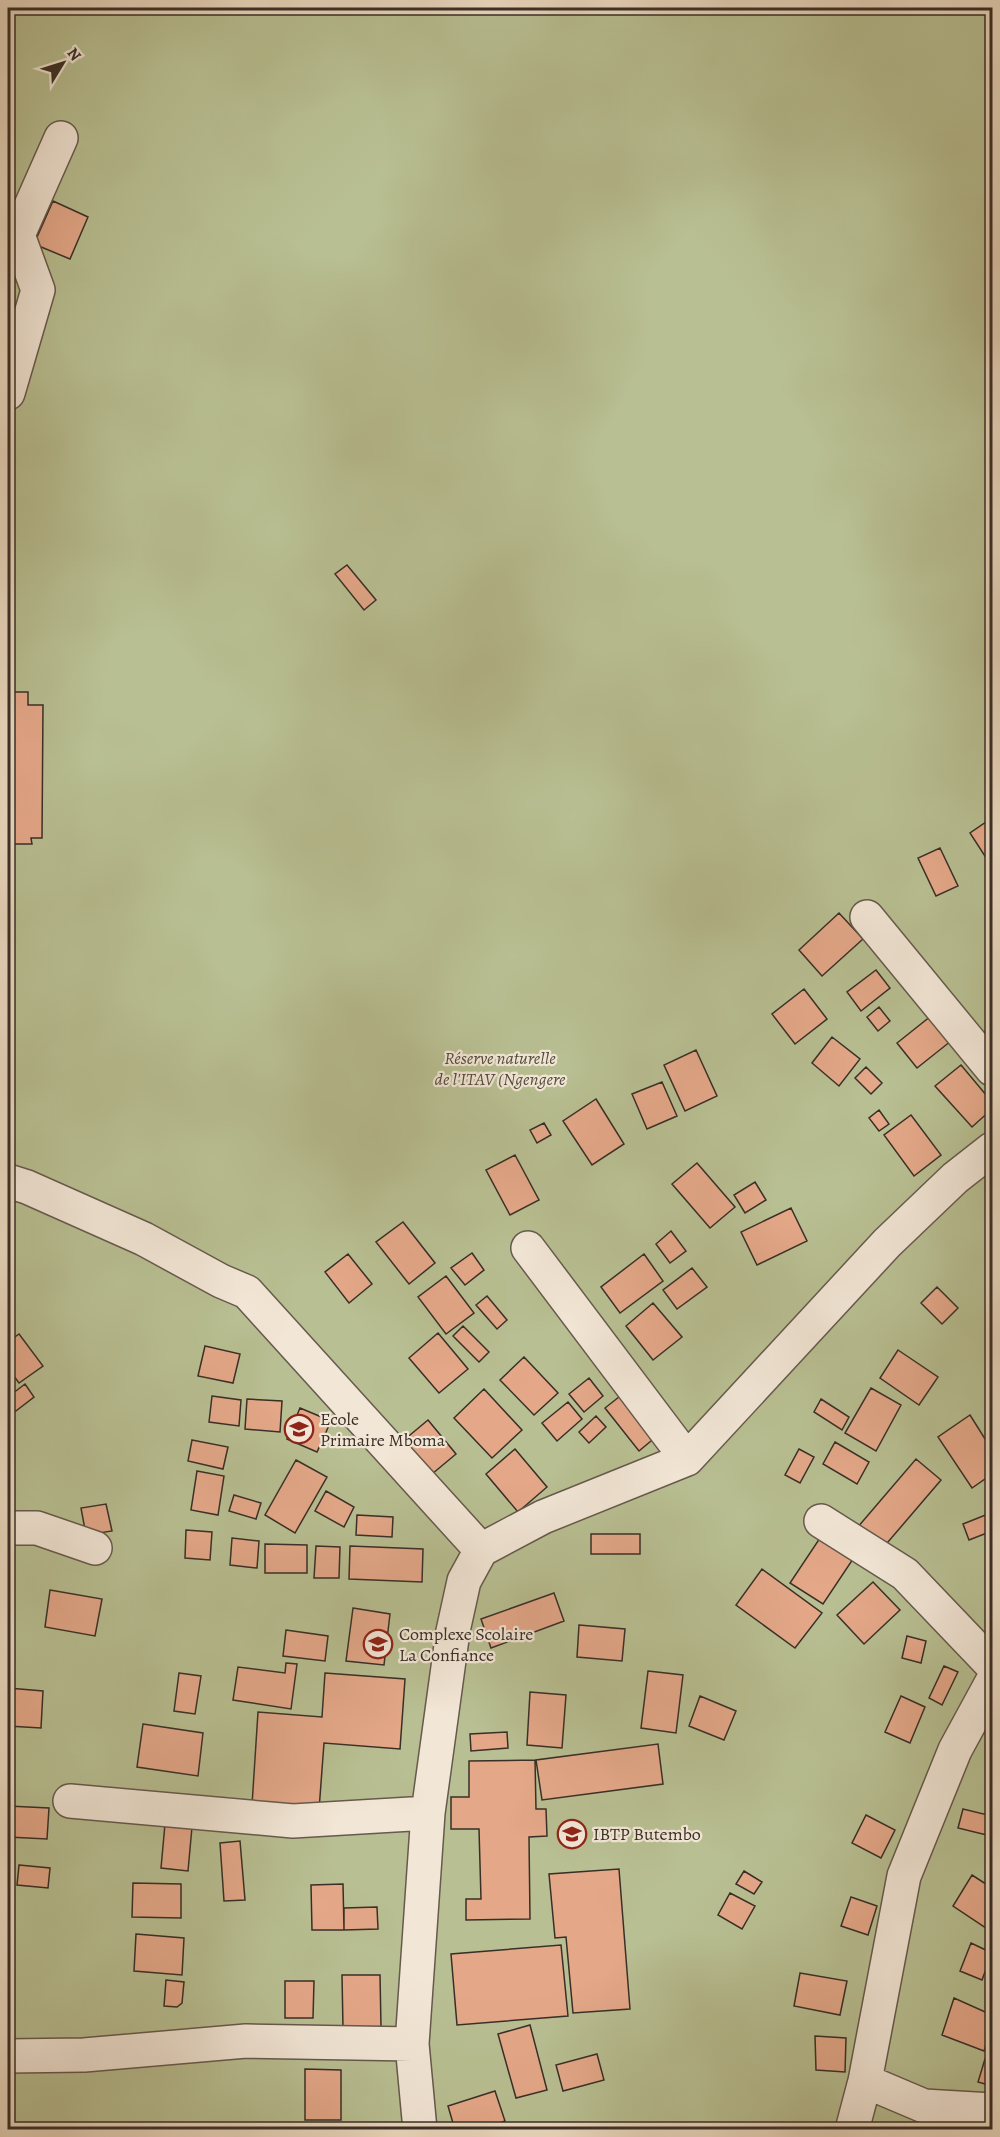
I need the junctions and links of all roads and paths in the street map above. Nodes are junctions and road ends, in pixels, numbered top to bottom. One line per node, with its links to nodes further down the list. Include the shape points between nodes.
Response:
1 (61, 138): 2 (street, via 18,235 38,290)
2 (8, 393)
3 (867, 916): 4 (street)
4 (993, 1069)
5 (993, 1149): 8 (street, via 955,1178 887,1243)
6 (8, 1181): 12 (street, via 144,1239 247,1292)
7 (528, 1248): 8 (street)
8 (687, 1459): 12 (street, via 543,1517)
9 (821, 1521): 13 (street, via 905,1574)
10 (8, 1528): 11 (street, via 37,1528)
11 (95, 1548)
12 (481, 1550): 16 (street, via 464,1581 453,1631)
13 (993, 1665)
14 (993, 1682): 19 (street, via 955,1750 904,1876)
15 (70, 1801): 16 (street, via 293,1821)
16 (428, 1813): 17 (street)
17 (412, 2044): 18 (street, via 246,2041 84,2055); 21 (street)
18 (8, 2056)
19 (865, 2081): 20 (street, via 924,2106); 22 (street)
20 (993, 2110)
21 (420, 2130)
22 (852, 2130)

